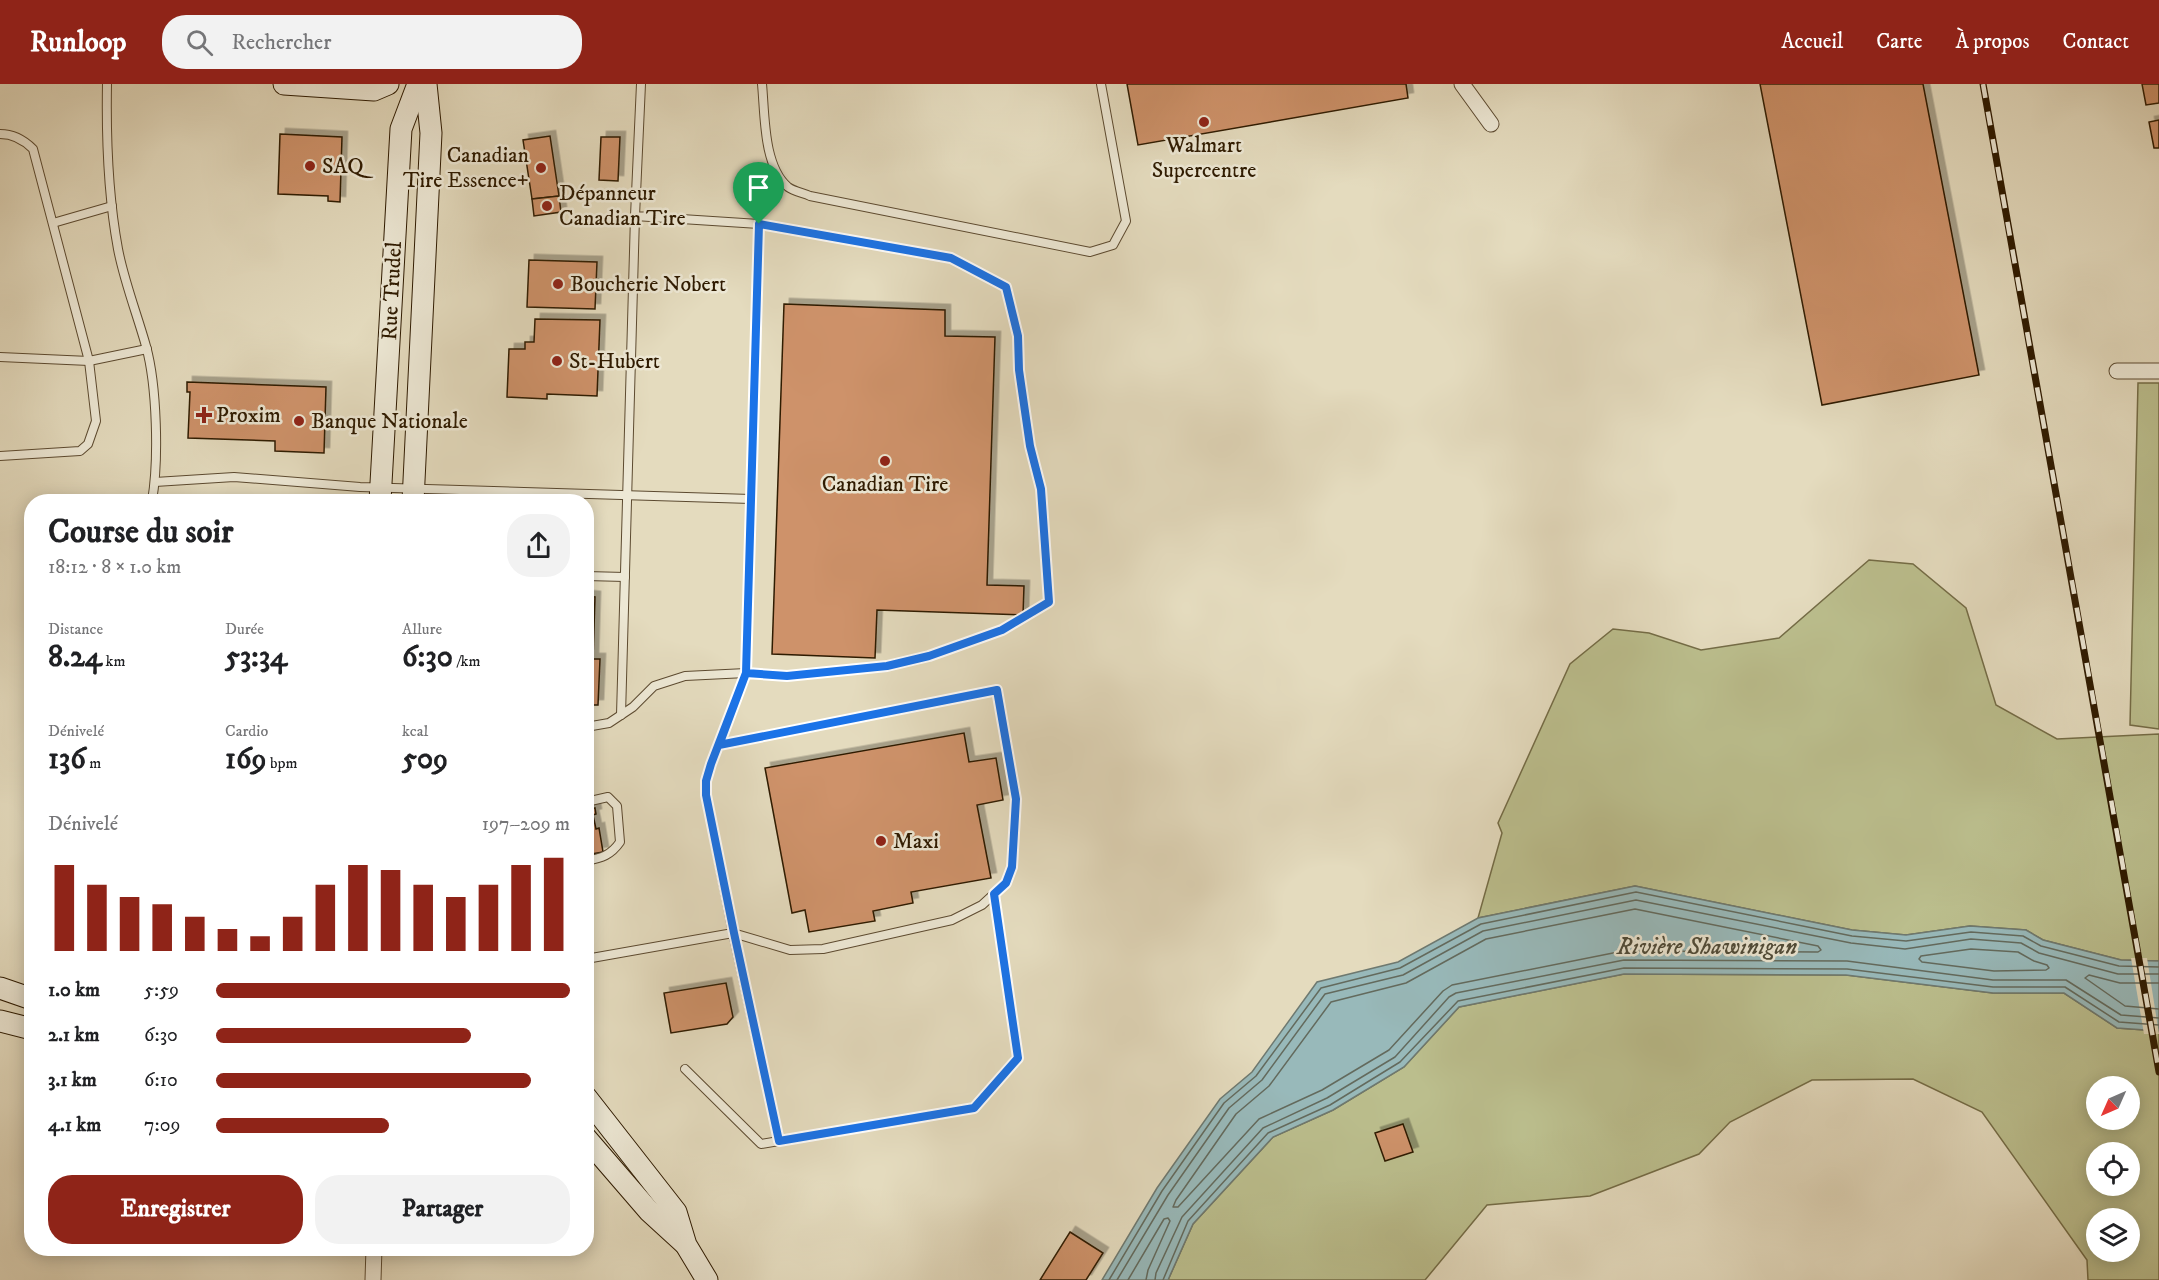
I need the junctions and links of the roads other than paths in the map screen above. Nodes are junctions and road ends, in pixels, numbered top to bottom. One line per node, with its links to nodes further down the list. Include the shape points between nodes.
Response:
1 (107, 84): 12 (lane)
2 (284, 84): 3 (main road, via 374,90)
3 (388, 84)
4 (418, 84): 25 (main road, Rue Trudel, via 400,129)
5 (426, 84): 26 (main road, Rue Trudel, via 431,133)
6 (641, 84): 13 (lane)
7 (762, 84): 8 (lane, via 768,152 788,188 810,196 1090,252 1113,245 1126,221)
8 (1101, 84)
9 (1462, 84): 10 (street)
10 (1491, 124)
11 (0, 134): 14 (lane, via 24,140 33,149)
12 (112, 206): 14 (lane); 16 (lane, via 118,250)
13 (635, 216): 15 (lane); 28 (lane)
14 (53, 223): 18 (lane)
15 (759, 224): 29 (lane); 32 (lane, via 951,258 1006,287 1018,336 1030,446 1041,489 1049,602 1002,630 929,656 887,666 787,676)
16 (147, 349): 18 (lane); 22 (lane, via 154,400)
17 (0, 357): 18 (lane)
18 (89, 362): 21 (lane, via 96,421 88,444 80,451)
19 (2159, 370): 20 (street)
20 (2117, 371)
21 (0, 456)
22 (155, 482): 24 (lane); 25 (lane, via 234,477)
23 (506, 490): 26 (lane); 27 (lane); 28 (lane)
24 (153, 494)
25 (380, 494): 26 (lane)
26 (414, 494)
27 (506, 494)
28 (627, 494): 29 (lane); 31 (lane)
29 (751, 499): 32 (lane)
30 (594, 576): 31 (lane)
31 (625, 577): 33 (lane)
32 (746, 673): 33 (lane, via 685,676 654,686); 35 (lane)
33 (621, 716): 34 (lane)
34 (594, 726)
35 (719, 745): 38 (lane, via 997,690 1016,799 1012,867 1006,883); 39 (lane, via 706,781 706,795)
36 (594, 800): 37 (lane, via 608,797 617,806 620,842 613,852)
37 (594, 860)
38 (994, 894): 39 (lane, via 982,905 952,920 823,949 790,950); 47 (lane, via 1018,1058 974,1108)
39 (734, 933): 40 (lane); 47 (lane)
40 (594, 959)
41 (0, 988): 42 (main road)
42 (24, 996)
43 (0, 1021): 44 (main road)
44 (24, 1027)
45 (685, 1069): 47 (lane, via 760,1144)
46 (594, 1107): 49 (main road, via 676,1212)
47 (779, 1141)
48 (594, 1147): 49 (main road, via 649,1211)
49 (687, 1245): 52 (main road)
50 (374, 1256): 51 (street)
51 (373, 1280)
52 (707, 1280)

